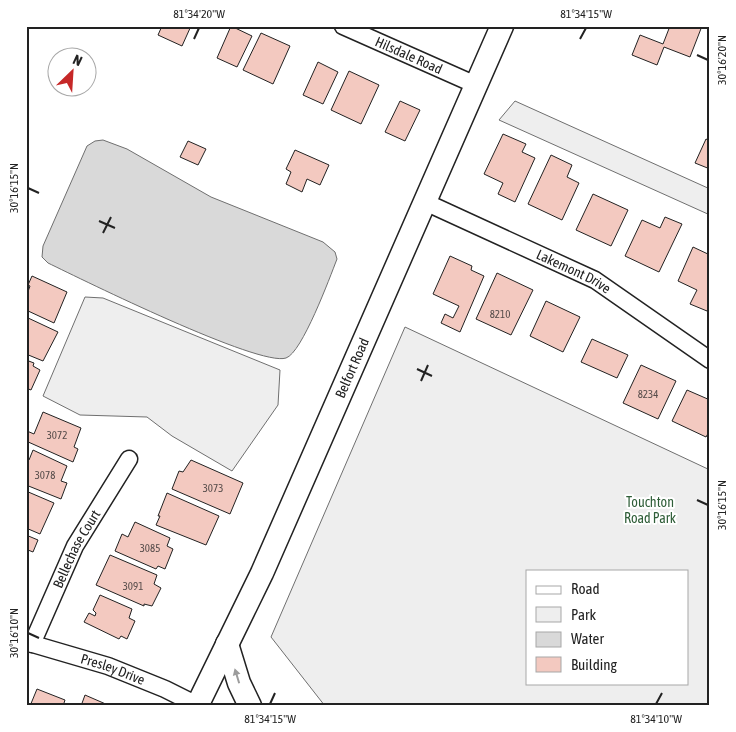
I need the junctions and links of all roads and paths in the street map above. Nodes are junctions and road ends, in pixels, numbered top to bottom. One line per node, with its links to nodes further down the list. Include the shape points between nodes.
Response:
1 (342, 26): 3 (street, Hilsdale Road)
2 (502, 26): 3 (street, Belfort Road)
3 (476, 85): 4 (street, Belfort Road)
4 (425, 202): 5 (street, Lakemont Drive, via 595,280); 8 (street, Belfort Road)
5 (710, 360)
6 (129, 459): 7 (street, Bellechase Court, via 75,546)
7 (29, 643): 9 (street, Presley Drive, via 108,666)
8 (228, 644): 9 (street, Belfort Road); 10 (street, one-way to 8, via 239,683)
9 (198, 706)
10 (250, 706)

